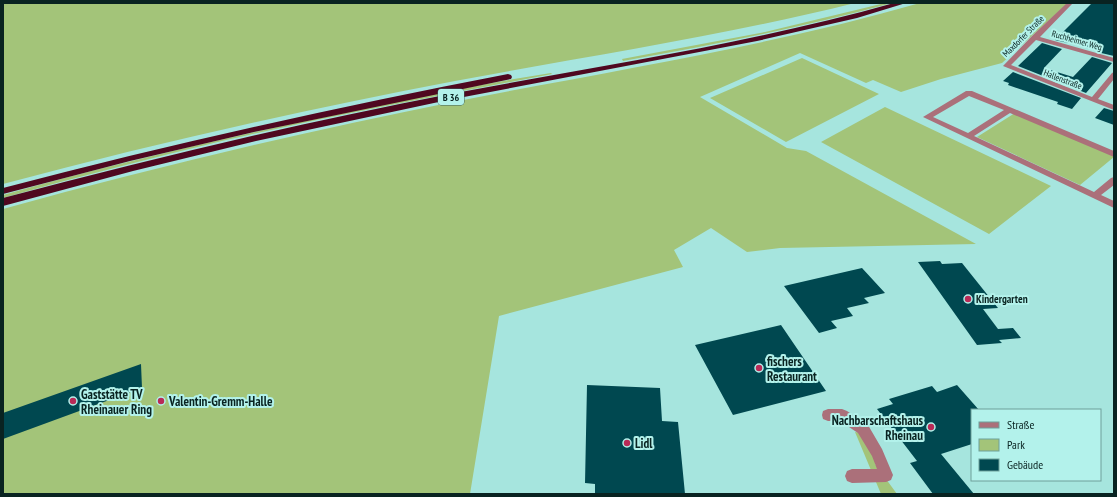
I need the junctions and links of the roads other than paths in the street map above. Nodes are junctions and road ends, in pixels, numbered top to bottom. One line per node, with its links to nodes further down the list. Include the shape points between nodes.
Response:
1 (874, 3): 14 (highway, B 36, via 758,30 252,128)
2 (902, 3): 16 (highway, B 36, via 758,38 292,129 132,167)
3 (1070, 3): 4 (street, Maxdorfer Straße)
4 (1034, 37): 5 (street, Ruchheimer Weg); 6 (street, Maxdorfer Straße)
5 (1114, 60)
6 (1006, 66): 8 (street, Hallenstraße)
7 (1114, 74): 8 (street)
8 (1093, 100): 9 (street, Hallenstraße)
9 (1114, 108)
10 (1010, 110): 11 (street); 11 (street, via 969,92 927,117); 12 (street)
11 (968, 136): 15 (street)
12 (1114, 154)
13 (1114, 180): 15 (street)
14 (3, 191)
15 (1095, 196): 17 (street)
16 (3, 202)
17 (1114, 205)
18 (828, 415): 19 (street, via 842,415 863,429 886,475)
19 (852, 476)

